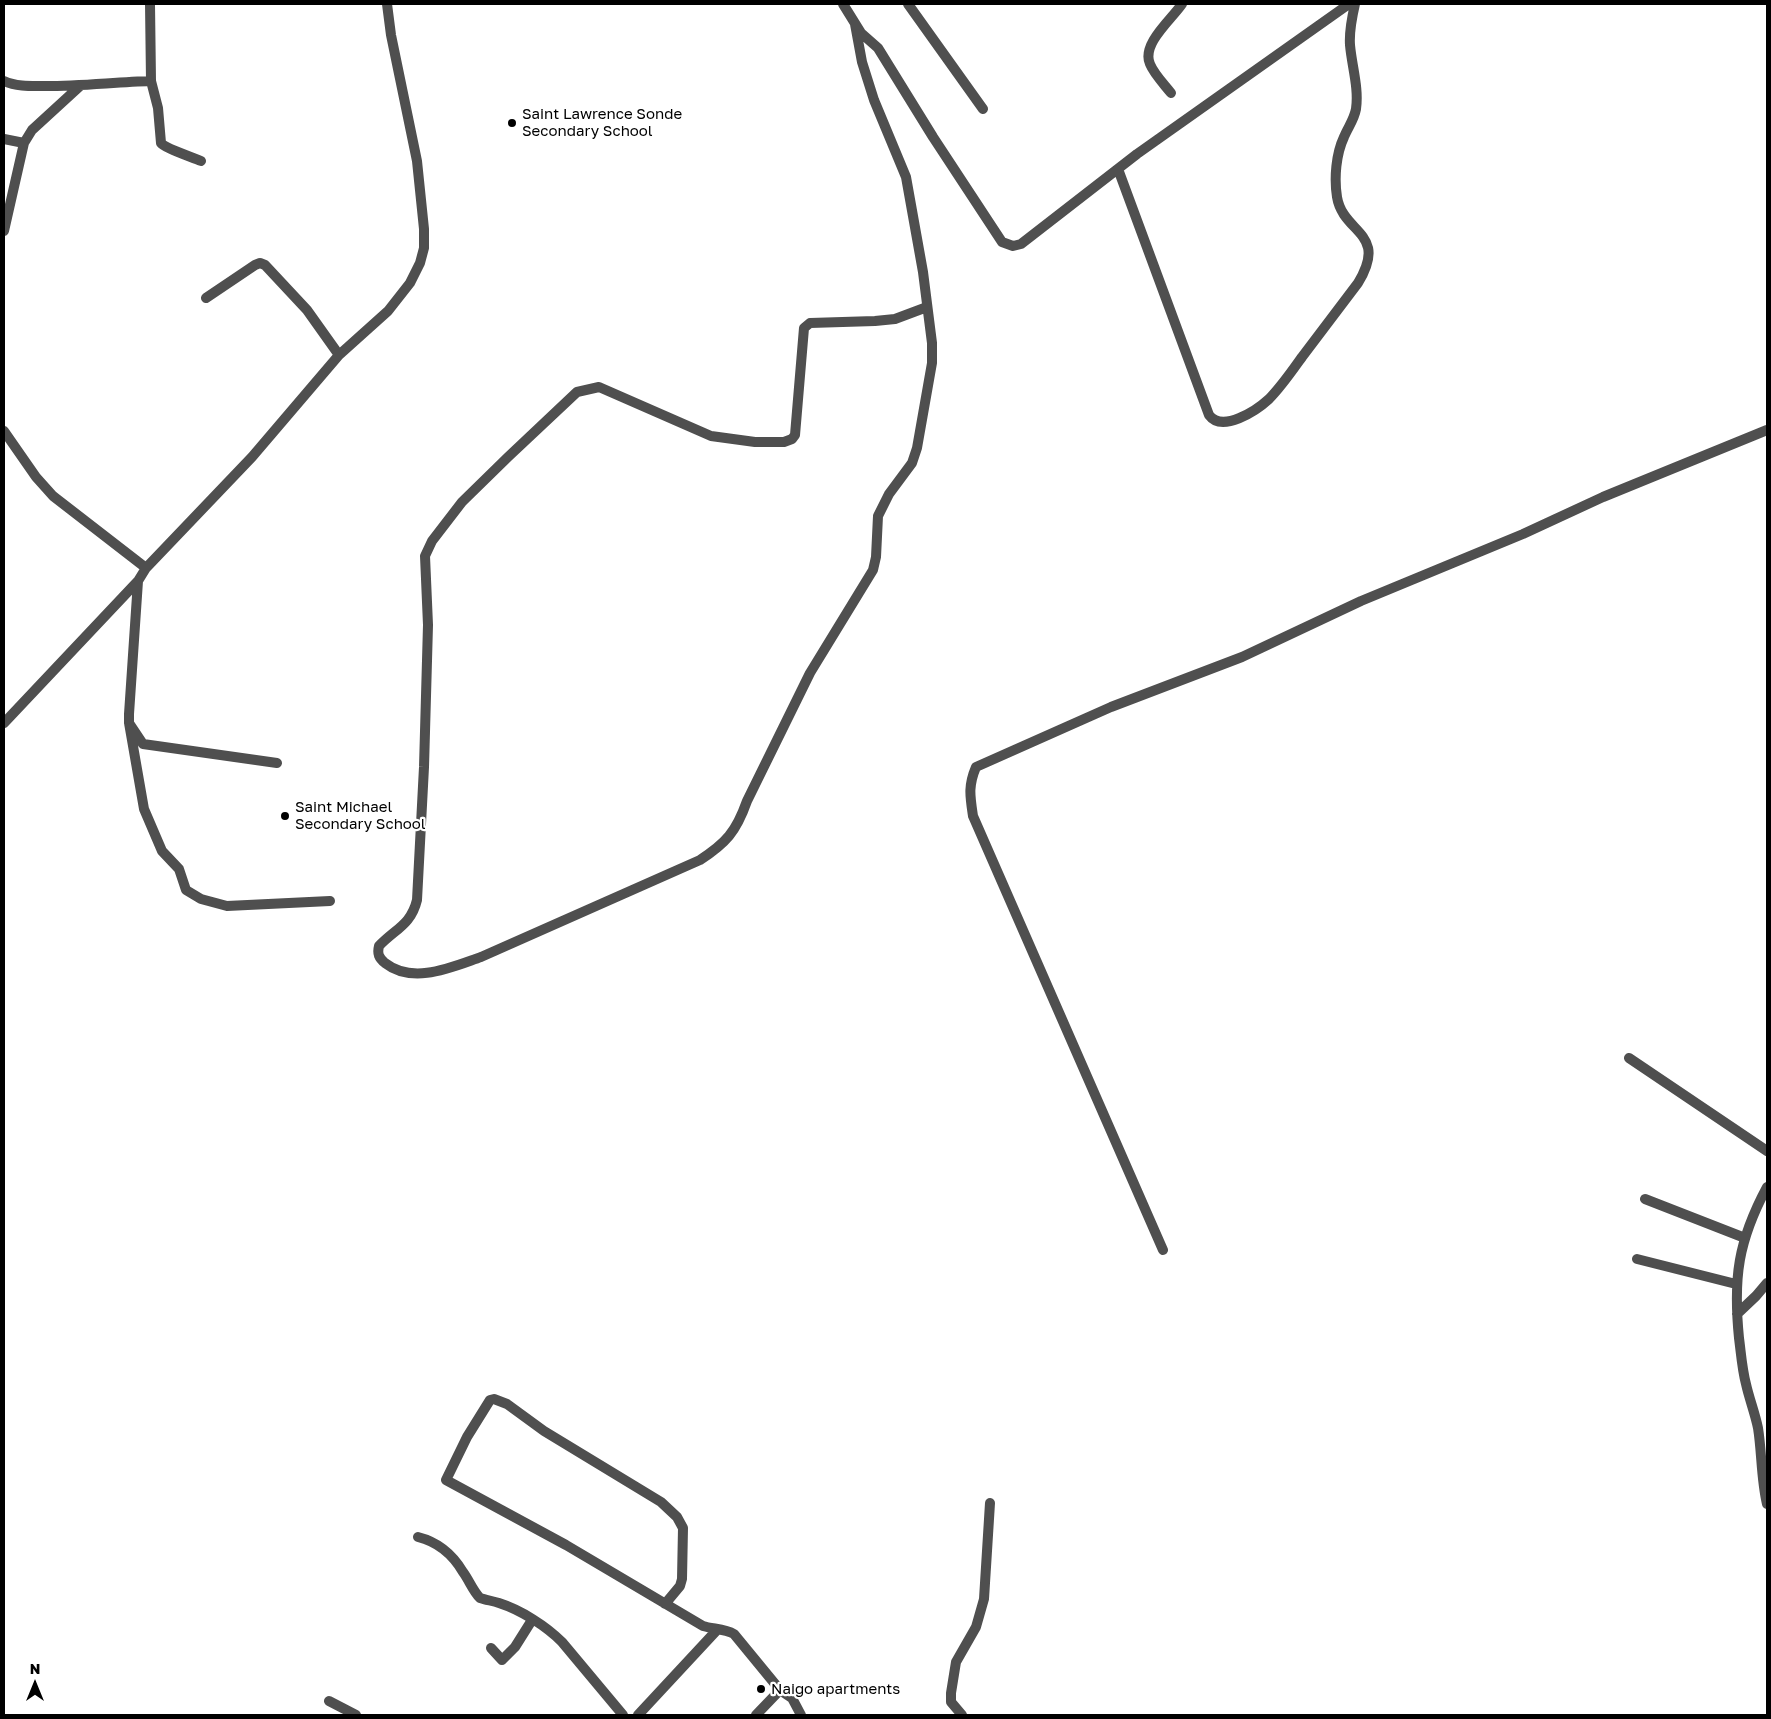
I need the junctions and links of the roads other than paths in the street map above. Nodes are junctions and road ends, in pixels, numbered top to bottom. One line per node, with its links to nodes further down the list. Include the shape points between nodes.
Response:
1 (150, 4): 10 (street)
2 (387, 4): 21 (street, via 416,161 424,248 410,283 388,311)
3 (843, 4): 8 (street)
4 (908, 4): 13 (street)
5 (1182, 4): 12 (street, via 1155,37 1148,59)
6 (1349, 4): 17 (street)
7 (1355, 4): 17 (street, via 1350,43 1357,92 1356,111 1338,150 1335,188 1343,214 1362,234 1368,246 1369,260 1358,283 1290,373 1269,399 1254,410 1220,423 1209,415)
8 (855, 24): 17 (street, via 878,48 1002,242 1013,246 1021,244); 20 (street, via 865,71 906,177)
9 (4, 81): 11 (street, via 24,86)
10 (152, 81): 11 (street); 16 (street, via 161,143)
11 (80, 86): 15 (street, via 32,130)
12 (1171, 93)
13 (983, 109)
14 (4, 139): 15 (street)
15 (24, 142): 18 (street)
16 (201, 161)
17 (1118, 169)
18 (4, 231)
19 (206, 298): 21 (street, via 255,264 265,265 307,310)
20 (927, 307): 20 (street, via 932,362 917,448 912,463 878,516 873,570 810,673 731,835 700,860 481,957 427,973 405,972 387,965 380,958 379,946 408,922 417,900 428,625 425,556 432,541 462,502 577,392 585,389 599,387 711,436 755,442 792,439 806,325 895,319)
21 (340, 355): 24 (street, via 252,457)
22 (1767, 430): 35 (street, via 1361,601 1242,657 1111,707 976,767 969,794 973,816)
23 (4, 431): 24 (street, via 53,496)
24 (146, 568): 25 (street)
25 (138, 581): 26 (street); 27 (street)
26 (4, 723)
27 (129, 723): 28 (street, via 143,744); 29 (street, via 144,809 162,851 179,869 186,890 201,899 227,906)
28 (277, 763)
29 (330, 901)
30 (1629, 1058): 31 (street)
31 (1767, 1151)
32 (1767, 1187): 34 (street)
33 (1645, 1199): 34 (street)
34 (1745, 1238): 38 (street)
35 (1162, 1250)
36 (1637, 1259): 38 (street)
37 (1767, 1283): 39 (street)
38 (1736, 1284): 39 (street)
39 (1736, 1314): 41 (street, via 1745,1382 1758,1426)
40 (990, 1503): 54 (street, via 984,1598 976,1627 956,1662 951,1693 952,1702)
41 (1767, 1504)
42 (418, 1537): 44 (street, via 436,1543 452,1557 480,1598 500,1603)
43 (666, 1604): 43 (street, via 682,1579 683,1528 677,1517 661,1502 544,1431 507,1404 490,1400 446,1480 566,1544); 45 (street, via 703,1626)
44 (532, 1620): 46 (street, via 515,1647 502,1660); 50 (street, via 562,1642)
45 (717, 1630): 47 (street, via 734,1634); 51 (street)
46 (490, 1648)
47 (780, 1690): 52 (street); 53 (street, via 792,1698)
48 (329, 1701): 49 (street)
49 (356, 1715)
50 (623, 1715)
51 (638, 1715)
52 (756, 1715)
53 (801, 1715)
54 (962, 1715)

